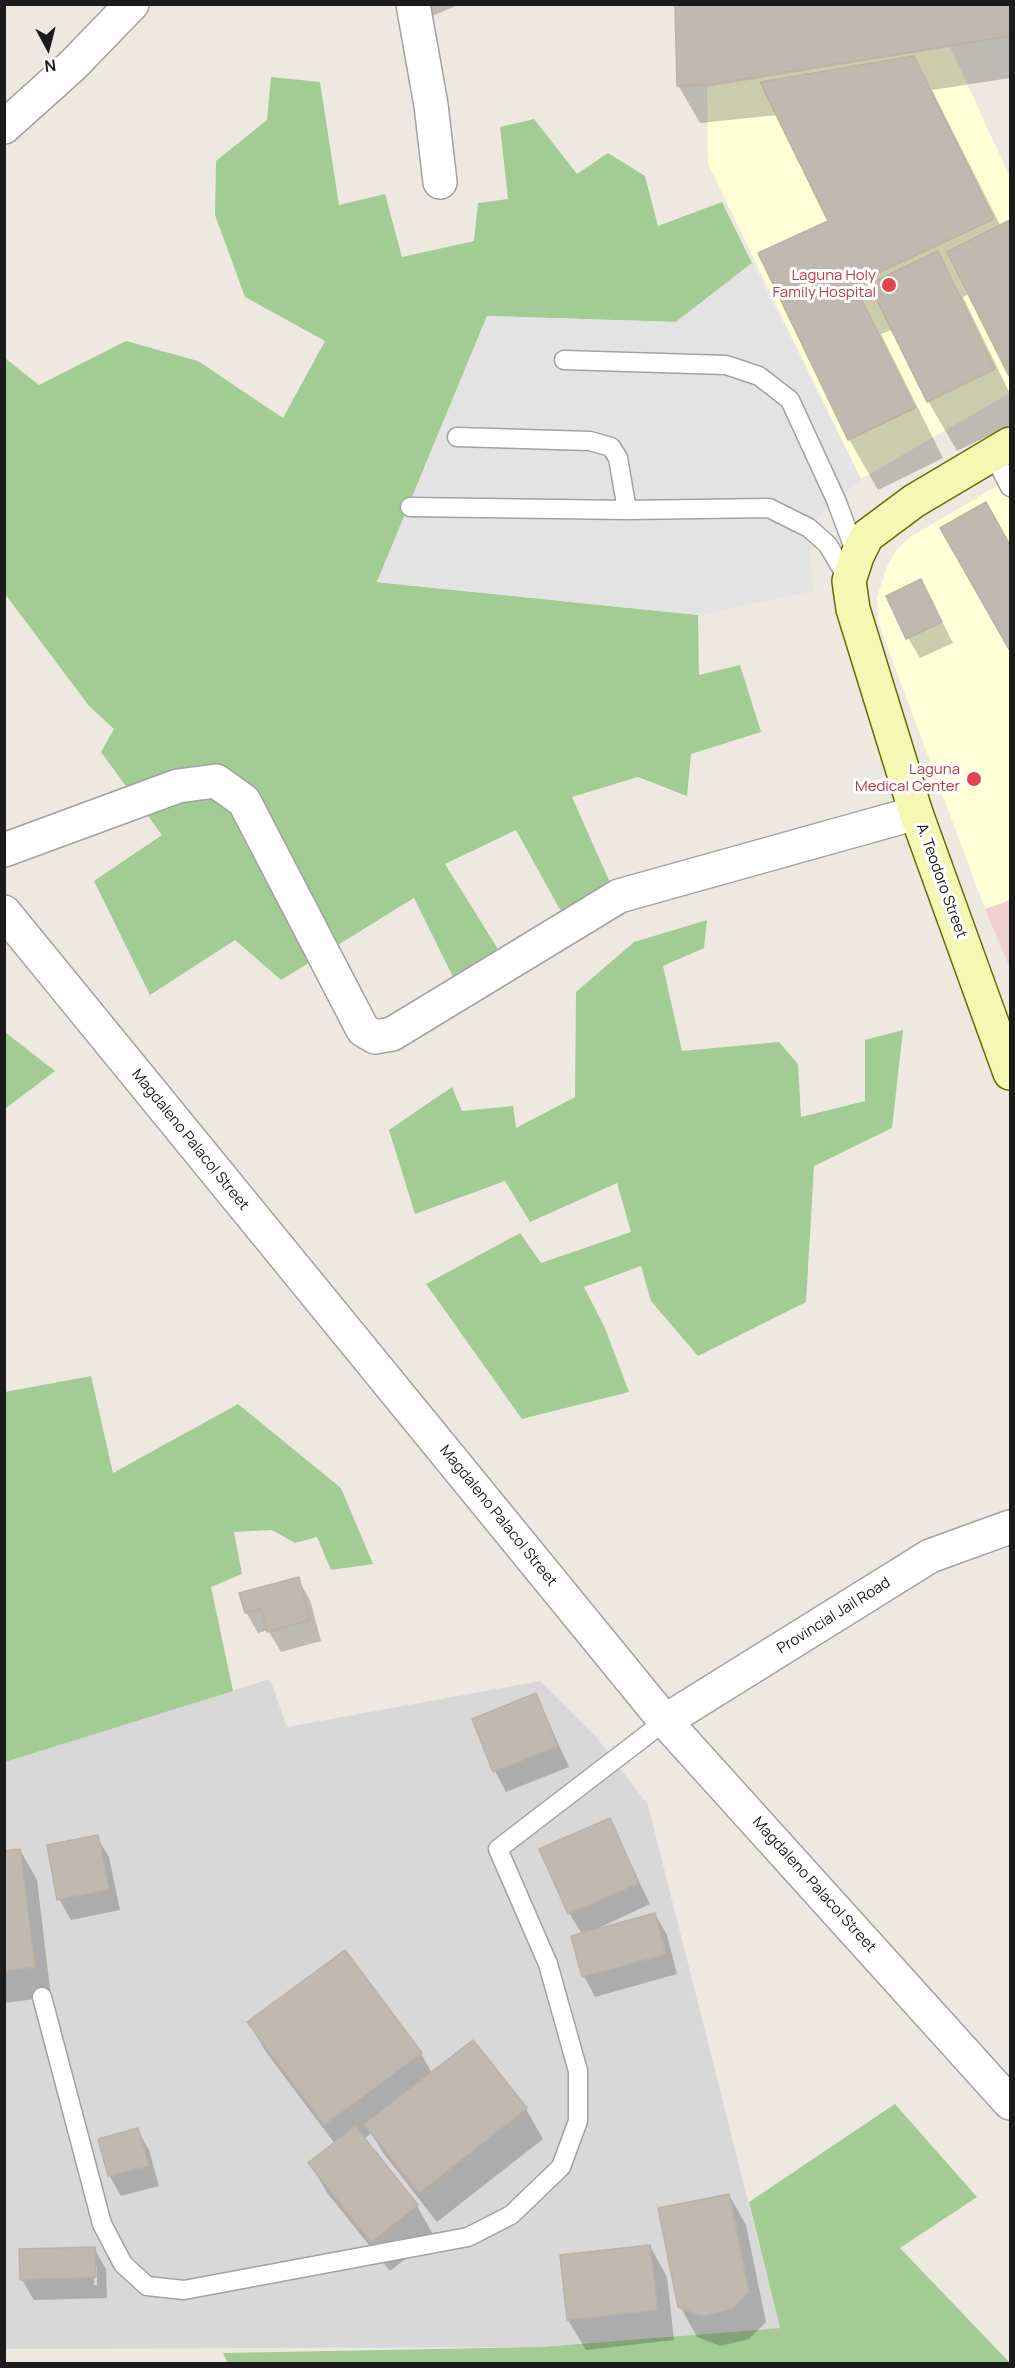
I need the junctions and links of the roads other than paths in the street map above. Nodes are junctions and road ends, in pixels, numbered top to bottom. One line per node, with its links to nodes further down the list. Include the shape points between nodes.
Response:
1 (132, 4): 3 (street, via 73,65)
2 (413, 4): 4 (street)
3 (4, 127)
4 (440, 182)
5 (564, 360): 11 (lane, via 726,365 759,376 790,400 836,500)
6 (458, 437): 10 (lane, via 590,441 610,447 618,458)
7 (1002, 449): 8 (lane); 11 (street, via 867,536)
8 (1011, 487)
9 (410, 507): 10 (lane)
10 (627, 510): 11 (lane, via 769,508 809,528)
11 (853, 568): 12 (street, A. Teodoro Street, via 853,609)
12 (916, 813): 13 (street, via 619,896 392,1034 375,1037 363,1030 244,801 216,781 178,786); 15 (street, A. Teodoro Street)
13 (4, 850)
14 (4, 912): 17 (street, Magdaleno Palacol Street)
15 (1011, 1073)
16 (1011, 1527): 17 (street, Provincial Jail Road, via 930,1556)
17 (665, 1721): 18 (lane, via 498,1849 548,1964 578,2071 578,2121 561,2167 511,2215 468,2237 184,2290 147,2286 123,2264 102,2224); 19 (street, Magdaleno Palacol Street)
18 (42, 1997)
19 (1011, 2103)

